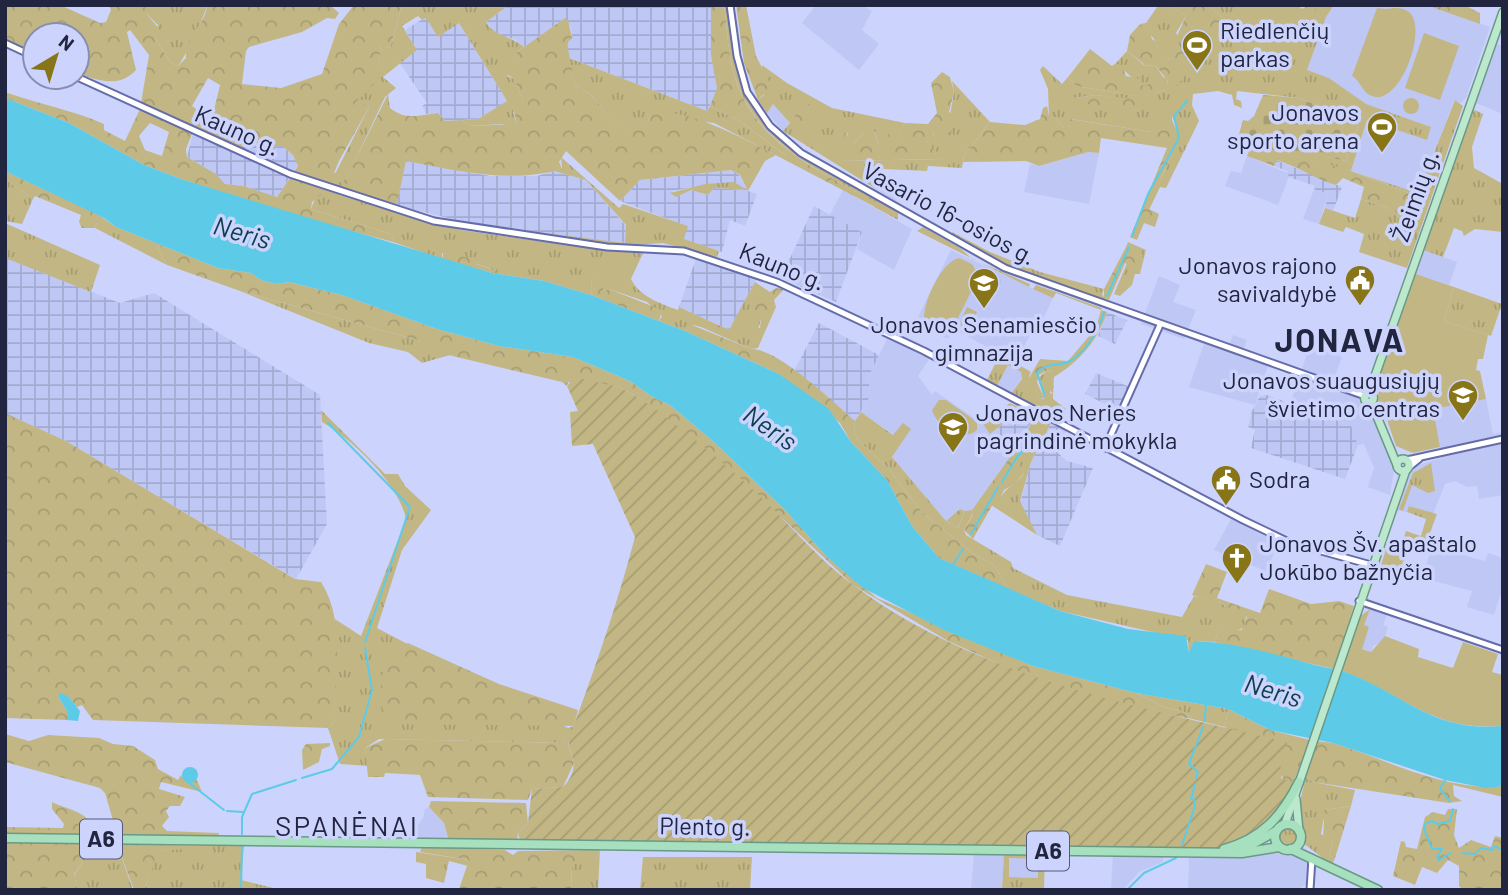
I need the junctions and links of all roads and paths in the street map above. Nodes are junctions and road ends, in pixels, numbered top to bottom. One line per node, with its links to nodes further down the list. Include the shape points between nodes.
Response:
1 (730, 5): 6 (main road, Vasario 16-osios g., via 747,92 770,127 793,147 985,258)
2 (1503, 12): 7 (main road, Žeimių g.)
3 (5, 43): 4 (main road)
4 (21, 50)
5 (91, 84): 9 (main road, Kauno g., via 309,181 435,221 607,247 673,249 742,269 889,333)
6 (1160, 325): 7 (main road, Vasario 16-osios g.); 9 (main road)
7 (1368, 397): 10 (main road, via 1390,448)
8 (1503, 439): 10 (main road)
9 (1105, 448): 11 (main road, Kauno g., via 1289,542)
10 (1403, 465): 11 (main road)
11 (1371, 565): 12 (main road)
12 (1359, 601): 13 (main road); 14 (main road)
13 (1503, 650)
14 (1299, 782): 15 (main road); 23 (highway, via 1285,810 1271,825 1245,842)
15 (1296, 792): 16 (main road); 18 (main road)
16 (1285, 824): 17 (highway, A6); 18 (highway)
17 (1276, 831): 21 (highway); 24 (highway, A6, via 1255,845)
18 (1299, 831): 20 (highway)
19 (5, 838): 23 (highway, Plento g. / A6)
20 (1299, 842): 22 (highway); 26 (highway, A6)
21 (1279, 847): 22 (highway, A6); 24 (highway, A6)
22 (1291, 849): 25 (highway, A6)
23 (1214, 852): 24 (highway, A6)
24 (1229, 852)
25 (1312, 858): 26 (highway, A6); 27 (main road)
26 (1335, 869): 28 (highway, A6)
27 (1310, 890)
28 (1378, 890)

